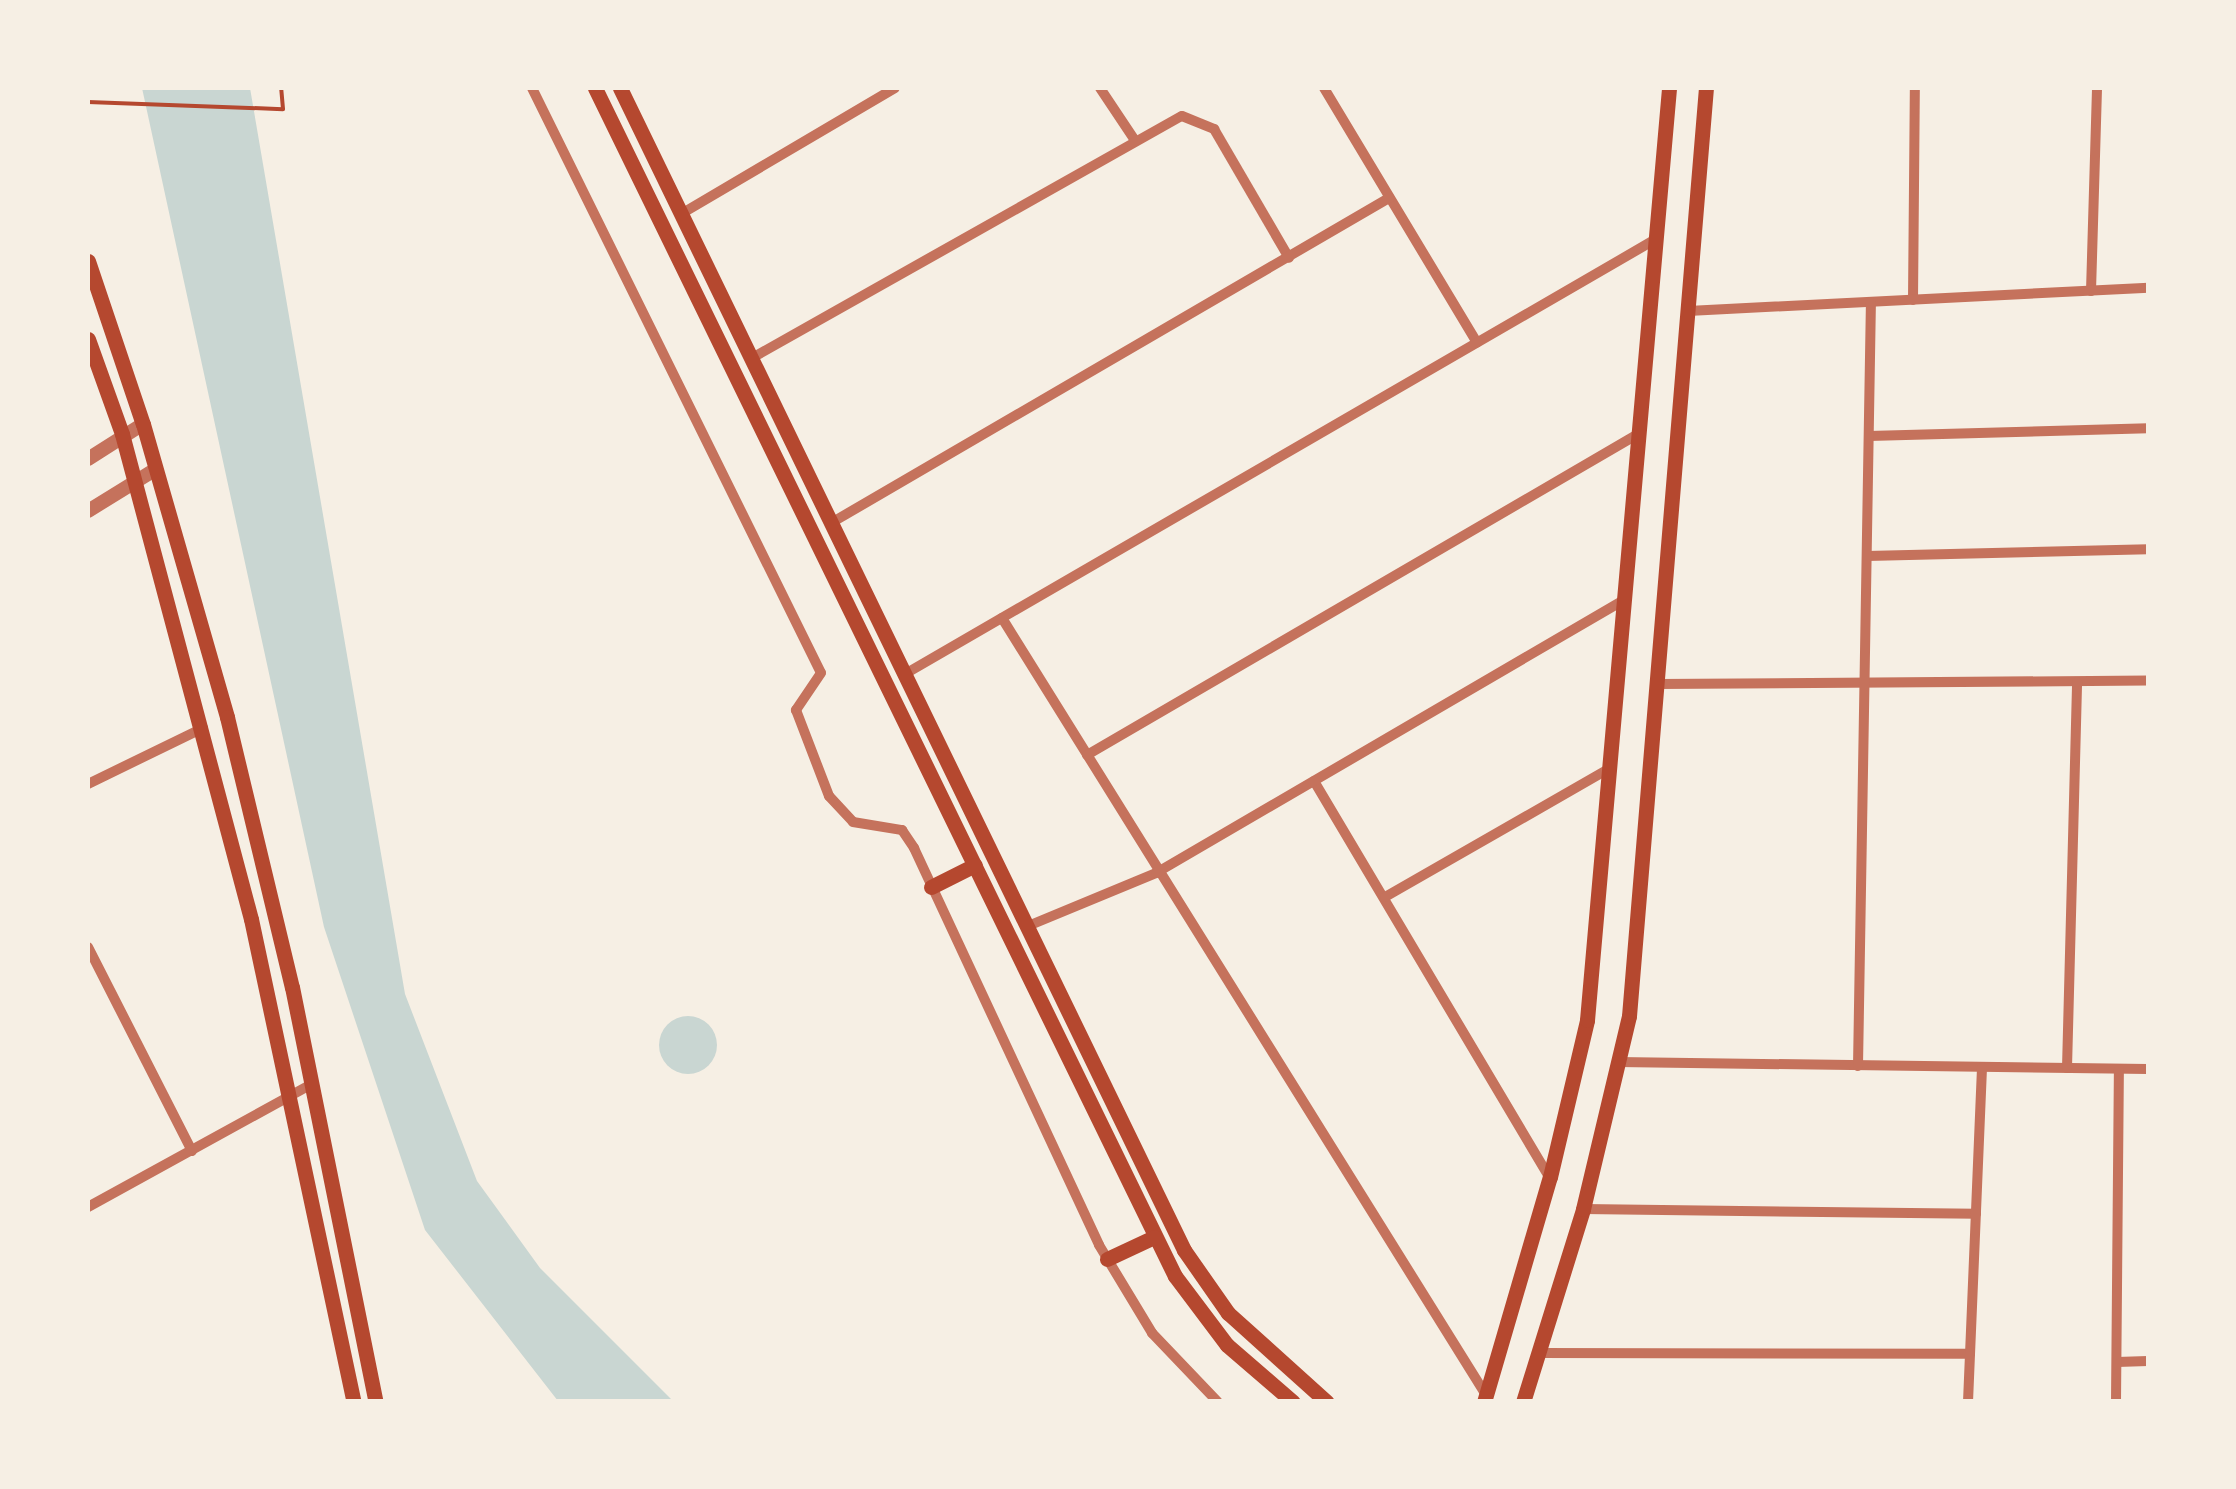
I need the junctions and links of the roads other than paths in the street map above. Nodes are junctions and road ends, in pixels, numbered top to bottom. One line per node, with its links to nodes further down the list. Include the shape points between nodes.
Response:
1 (532, 88): 51 (street, via 821,673 796,710 829,796 853,822 902,830)
2 (595, 88): 49 (main road)
3 (620, 88): 13 (main road)
4 (895, 88): 13 (street)
5 (1100, 88): 11 (street)
6 (1324, 88): 12 (street)
7 (1669, 88): 14 (main road)
8 (1706, 88): 21 (main road)
9 (1915, 88): 19 (street)
10 (2097, 88): 18 (street)
11 (1134, 139): 15 (street, via 1182,116 1208,123); 24 (street)
12 (1389, 198): 15 (street); 23 (street)
13 (681, 214): 24 (main road)
14 (1656, 240): 23 (street); 28 (main road)
15 (1289, 258): 34 (street)
16 (88, 260): 25 (main road)
17 (2148, 288): 18 (street)
18 (2092, 290): 19 (street)
19 (1913, 300): 20 (street)
20 (1871, 302): 21 (street); 29 (street)
21 (1688, 311): 43 (main road)
22 (88, 339): 27 (main road)
23 (1477, 343): 38 (street)
24 (752, 358): 34 (main road)
25 (143, 424): 27 (street); 31 (main road)
26 (2148, 428): 29 (street)
27 (122, 434): 30 (street); 32 (main road)
28 (1638, 434): 37 (main road); 45 (street)
29 (1868, 436): 36 (street)
30 (88, 459)
31 (156, 470): 32 (street); 63 (main road, via 227,717)
32 (134, 478): 33 (street); 44 (main road)
33 (88, 511)
34 (832, 523): 39 (main road)
35 (2148, 549): 36 (street)
36 (1867, 556): 42 (street)
37 (1625, 600): 46 (main road); 47 (street)
38 (1002, 618): 39 (street); 45 (street)
39 (905, 674): 53 (main road)
40 (2148, 681): 41 (street)
41 (2076, 682): 42 (street); 60 (street)
42 (1864, 683): 43 (street); 58 (street)
43 (1658, 684): 57 (main road, via 1638,934)
44 (203, 728): 48 (street); 64 (main road)
45 (1087, 754): 50 (street)
46 (1612, 767): 52 (street); 66 (main road, via 1587,1020)
47 (1314, 781): 50 (street); 52 (street)
48 (88, 784)
49 (975, 865): 51 (main road); 70 (main road)
50 (1156, 873): 53 (street); 77 (street)
51 (931, 887): 71 (street)
52 (1385, 897): 66 (street)
53 (1028, 926): 82 (main road, via 1184,1250 1228,1313)
54 (88, 947): 55 (street)
55 (100, 971): 56 (street); 65 (street)
56 (88, 977)
57 (1618, 1062): 58 (street); 68 (main road)
58 (1858, 1066): 59 (street)
59 (1982, 1067): 60 (street); 69 (street)
60 (2067, 1068): 61 (street)
61 (2119, 1069): 62 (street); 75 (street)
62 (2148, 1069)
63 (310, 1084): 64 (street); 79 (main road)
64 (289, 1096): 65 (street); 78 (main road)
65 (192, 1151): 67 (street)
66 (1550, 1177): 77 (main road)
67 (88, 1207)
68 (1582, 1209): 69 (street); 72 (main road)
69 (1976, 1214): 73 (street)
70 (1154, 1238): 71 (main road); 81 (main road, via 1210,1325)
71 (1107, 1259): 80 (street, via 1152,1332)
72 (1540, 1352): 73 (street); 76 (main road)
73 (1970, 1354): 83 (street)
74 (2148, 1361): 75 (street)
75 (2116, 1362): 84 (street)
76 (1526, 1396)
77 (1485, 1398)
78 (354, 1402)
79 (376, 1402)
80 (1218, 1402)
81 (1293, 1402)
82 (1327, 1402)
83 (1968, 1402)
84 (2116, 1402)

